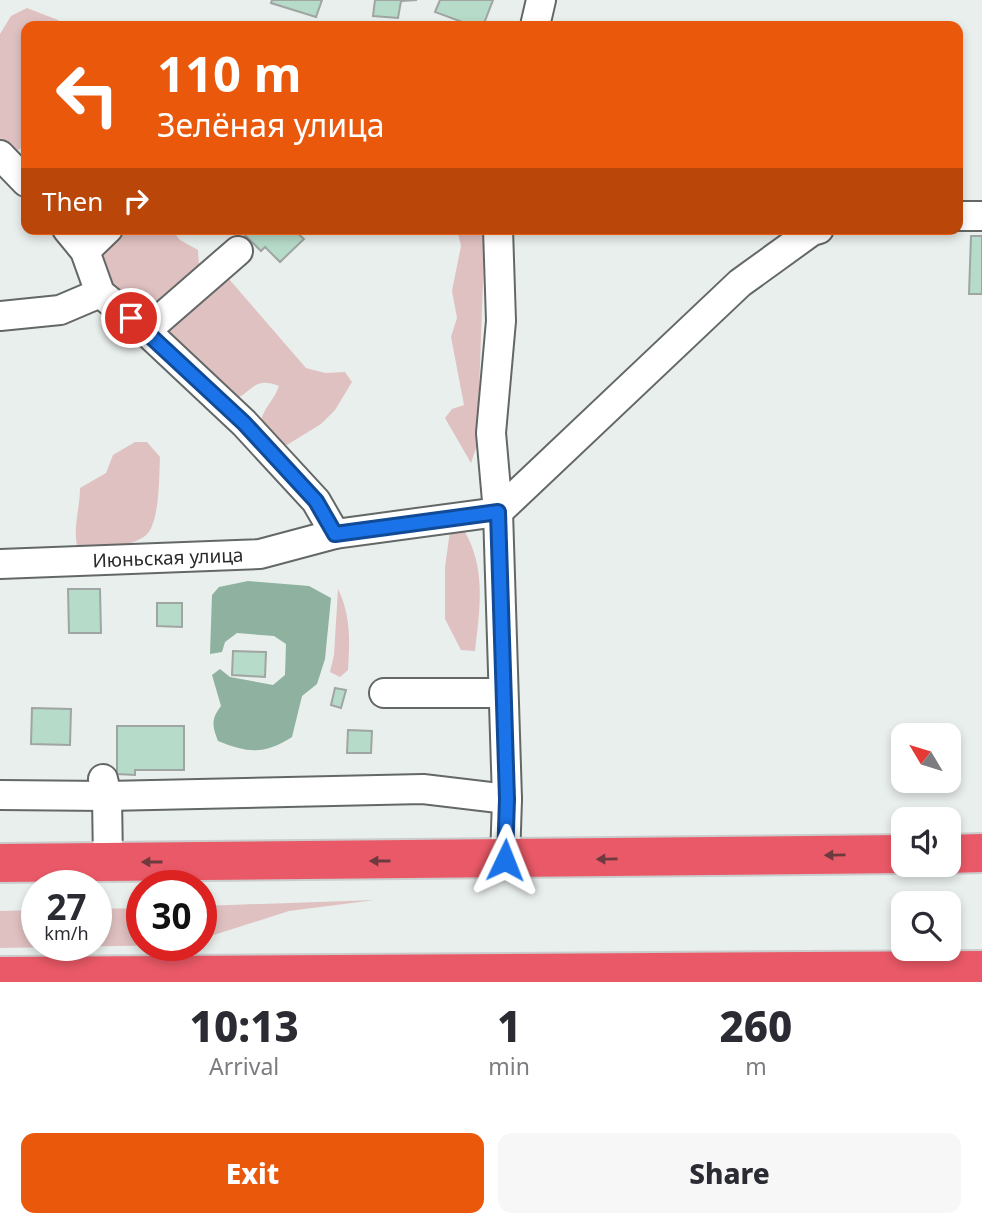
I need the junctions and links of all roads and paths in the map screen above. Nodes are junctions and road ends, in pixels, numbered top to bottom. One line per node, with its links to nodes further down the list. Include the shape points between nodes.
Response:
1 (541, 0): 2 (street)
2 (536, 21)
3 (0, 155): 4 (street)
4 (21, 178)
5 (963, 216): 6 (street)
6 (982, 216)
7 (72, 235): 11 (street)
8 (102, 235): 11 (street)
9 (498, 235): 16 (street, via 501,321 491,433)
10 (806, 235): 16 (street, via 740,283)
11 (85, 251): 13 (street)
12 (238, 251): 15 (street)
13 (100, 293): 14 (street, via 60,310); 15 (street)
14 (0, 316)
15 (146, 331): 17 (street, via 244,423 316,501)
16 (498, 512): 17 (street, Июньская улица); 20 (street)
17 (335, 534): 18 (street, Июньская улица, via 260,554)
18 (0, 564)
19 (384, 693): 20 (street)
20 (503, 694): 23 (street)
21 (105, 787): 22 (street); 23 (street, via 423,789); 28 (street)
22 (0, 795)
23 (507, 799): 27 (street)
24 (961, 853): 25 (highway)
25 (982, 853)
26 (891, 854): 27 (highway, one-way to 27)
27 (505, 860): 28 (highway, one-way to 28)
28 (108, 862): 29 (highway)
29 (0, 863)
30 (982, 970): 31 (highway)
31 (0, 976)

